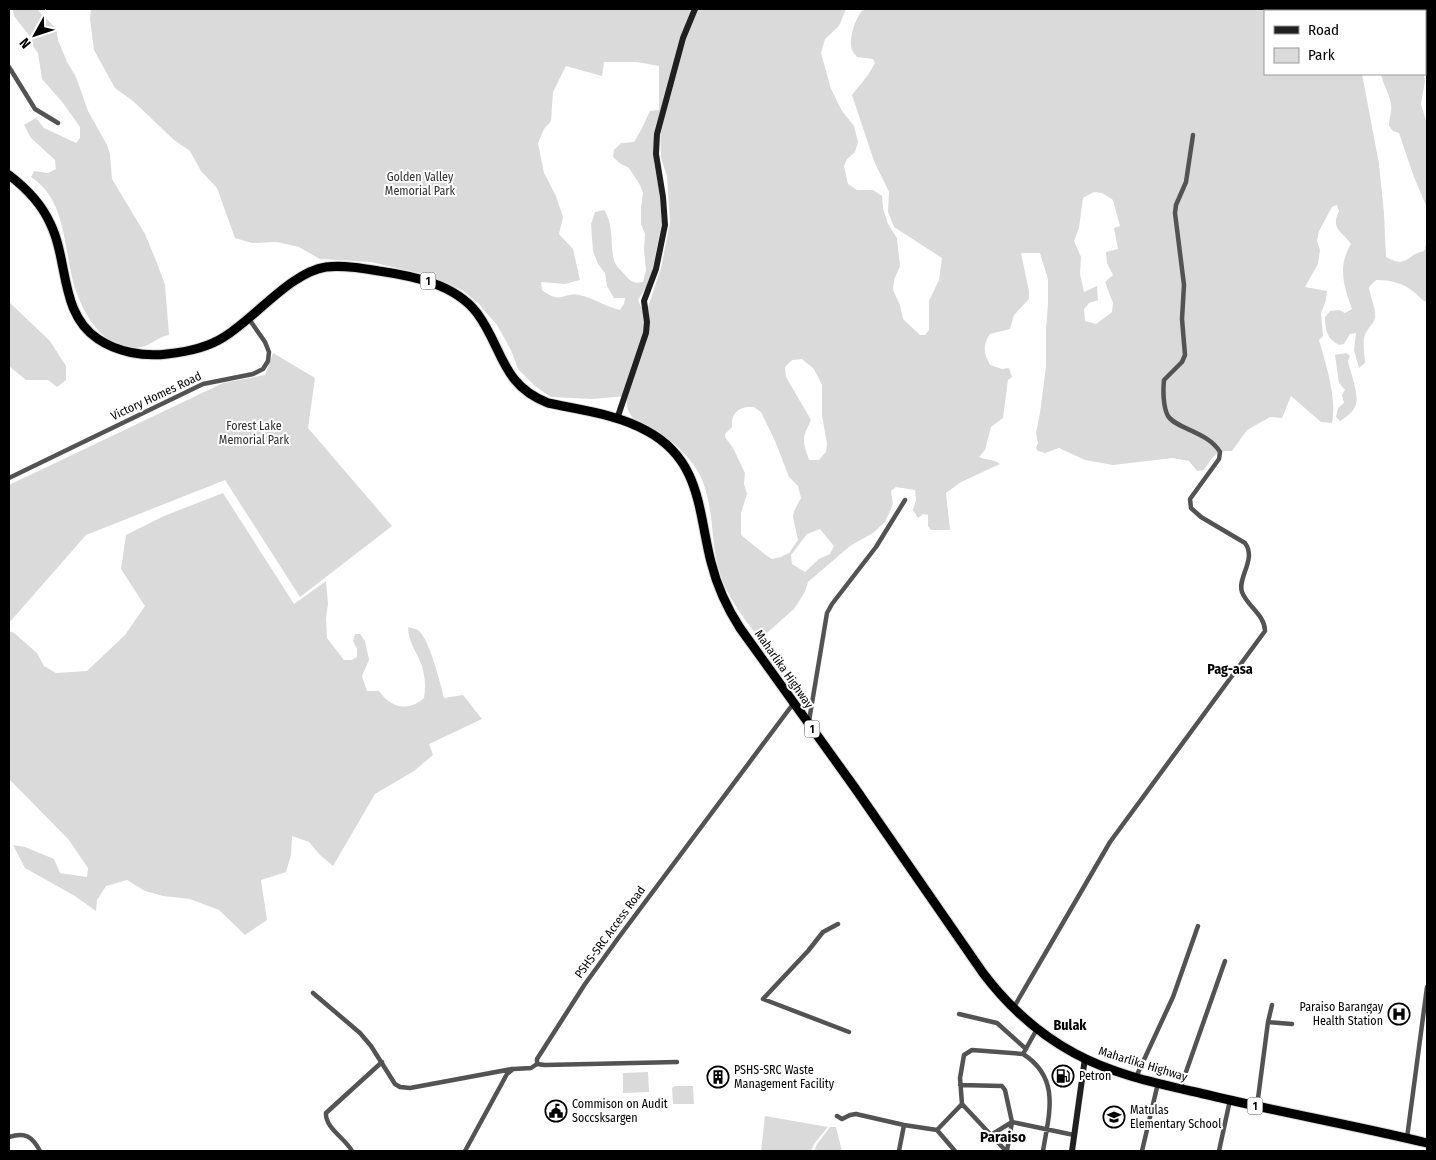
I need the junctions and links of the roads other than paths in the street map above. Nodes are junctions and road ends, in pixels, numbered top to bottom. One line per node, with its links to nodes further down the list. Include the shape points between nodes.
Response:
1 (695, 9): 7 (main road, via 683,38 657,134 664,232 654,278 644,301 646,333)
2 (9, 67): 3 (street, via 35,110)
3 (58, 123)
4 (1193, 135): 18 (street, via 1186,182 1175,213 1184,285 1185,355 1164,380 1166,410 1170,418 1209,440 1220,452 1219,459 1190,499 1190,508 1247,546 1249,553 1242,592 1262,620 1264,631 1110,842)
5 (9, 175): 6 (highway, 1, via 44,211 56,239 73,310 83,327 98,339 117,349 135,353 178,353 215,342)
6 (249, 319): 7 (highway, Maharlika Highway / 1, via 297,280 326,267 350,267 421,278 462,299 477,313 512,378 526,392 548,403); 8 (street, Victory Homes Road, via 269,352 263,369 203,384)
7 (617, 419): 10 (highway, Maharlika Highway / 1, via 655,436 686,468 698,496 710,561 725,601)
8 (9, 478)
9 (904, 500): 11 (street, via 876,547 827,614)
10 (793, 704): 11 (highway, Maharlika Highway / 1); 28 (street, PSHS-SRC Access Road, via 585,984 536,1060)
11 (809, 725): 18 (highway, Maharlika Highway / 1, via 983,973)
12 (838, 924): 23 (street, via 823,932 763,999)
13 (1198, 926): 30 (street, via 1173,997)
14 (1226, 962): 33 (street)
15 (1427, 987): 45 (street)
16 (313, 993): 26 (street, via 360,1033)
17 (1272, 1005): 20 (street)
18 (1013, 1008): 22 (highway, Maharlika Highway / 1)
19 (959, 1014): 24 (street, via 997,1023)
20 (1268, 1022): 21 (street); 36 (street)
21 (1292, 1024)
22 (1037, 1029): 24 (street); 25 (highway, Maharlika Highway / 1)
23 (849, 1032)
24 (1024, 1051): 32 (street, via 970,1051 962,1058); 40 (street, via 1048,1086 1050,1106)
25 (1084, 1058): 30 (highway, Maharlika Highway / 1); 43 (main road)
26 (382, 1062): 29 (street, via 395,1084 403,1088); 48 (street, via 326,1113 329,1124)
27 (677, 1062): 28 (street)
28 (537, 1064): 29 (street, via 531,1068)
29 (512, 1069): 49 (street)
30 (1136, 1077): 31 (highway, Maharlika Highway / 1)
31 (1158, 1083): 33 (highway, Maharlika Highway / 1); 55 (street)
32 (960, 1085): 35 (street); 38 (street, via 1002,1086)
33 (1180, 1089): 34 (highway, Maharlika Highway / 1)
34 (1230, 1100): 36 (highway, Maharlika Highway / 1); 56 (street)
35 (962, 1104): 41 (street); 42 (street)
36 (1258, 1106): 45 (highway, Maharlika Highway / 1)
37 (837, 1116): 39 (street, via 842,1119 850,1114 865,1115)
38 (1012, 1122): 40 (street); 42 (street); 52 (street)
39 (904, 1125): 41 (street); 50 (street)
40 (1046, 1129): 43 (street); 53 (street)
41 (937, 1130): 51 (street)
42 (991, 1135): 52 (street)
43 (1074, 1135): 54 (main road)
44 (9, 1137): 47 (street, via 24,1134)
45 (1407, 1138): 46 (highway, Maharlika Highway / 1)
46 (1427, 1143)
47 (40, 1151)
48 (352, 1151)
49 (465, 1151)
50 (899, 1151)
51 (955, 1151)
52 (1006, 1151)
53 (1043, 1151)
54 (1072, 1151)
55 (1143, 1151)
56 (1219, 1151)

